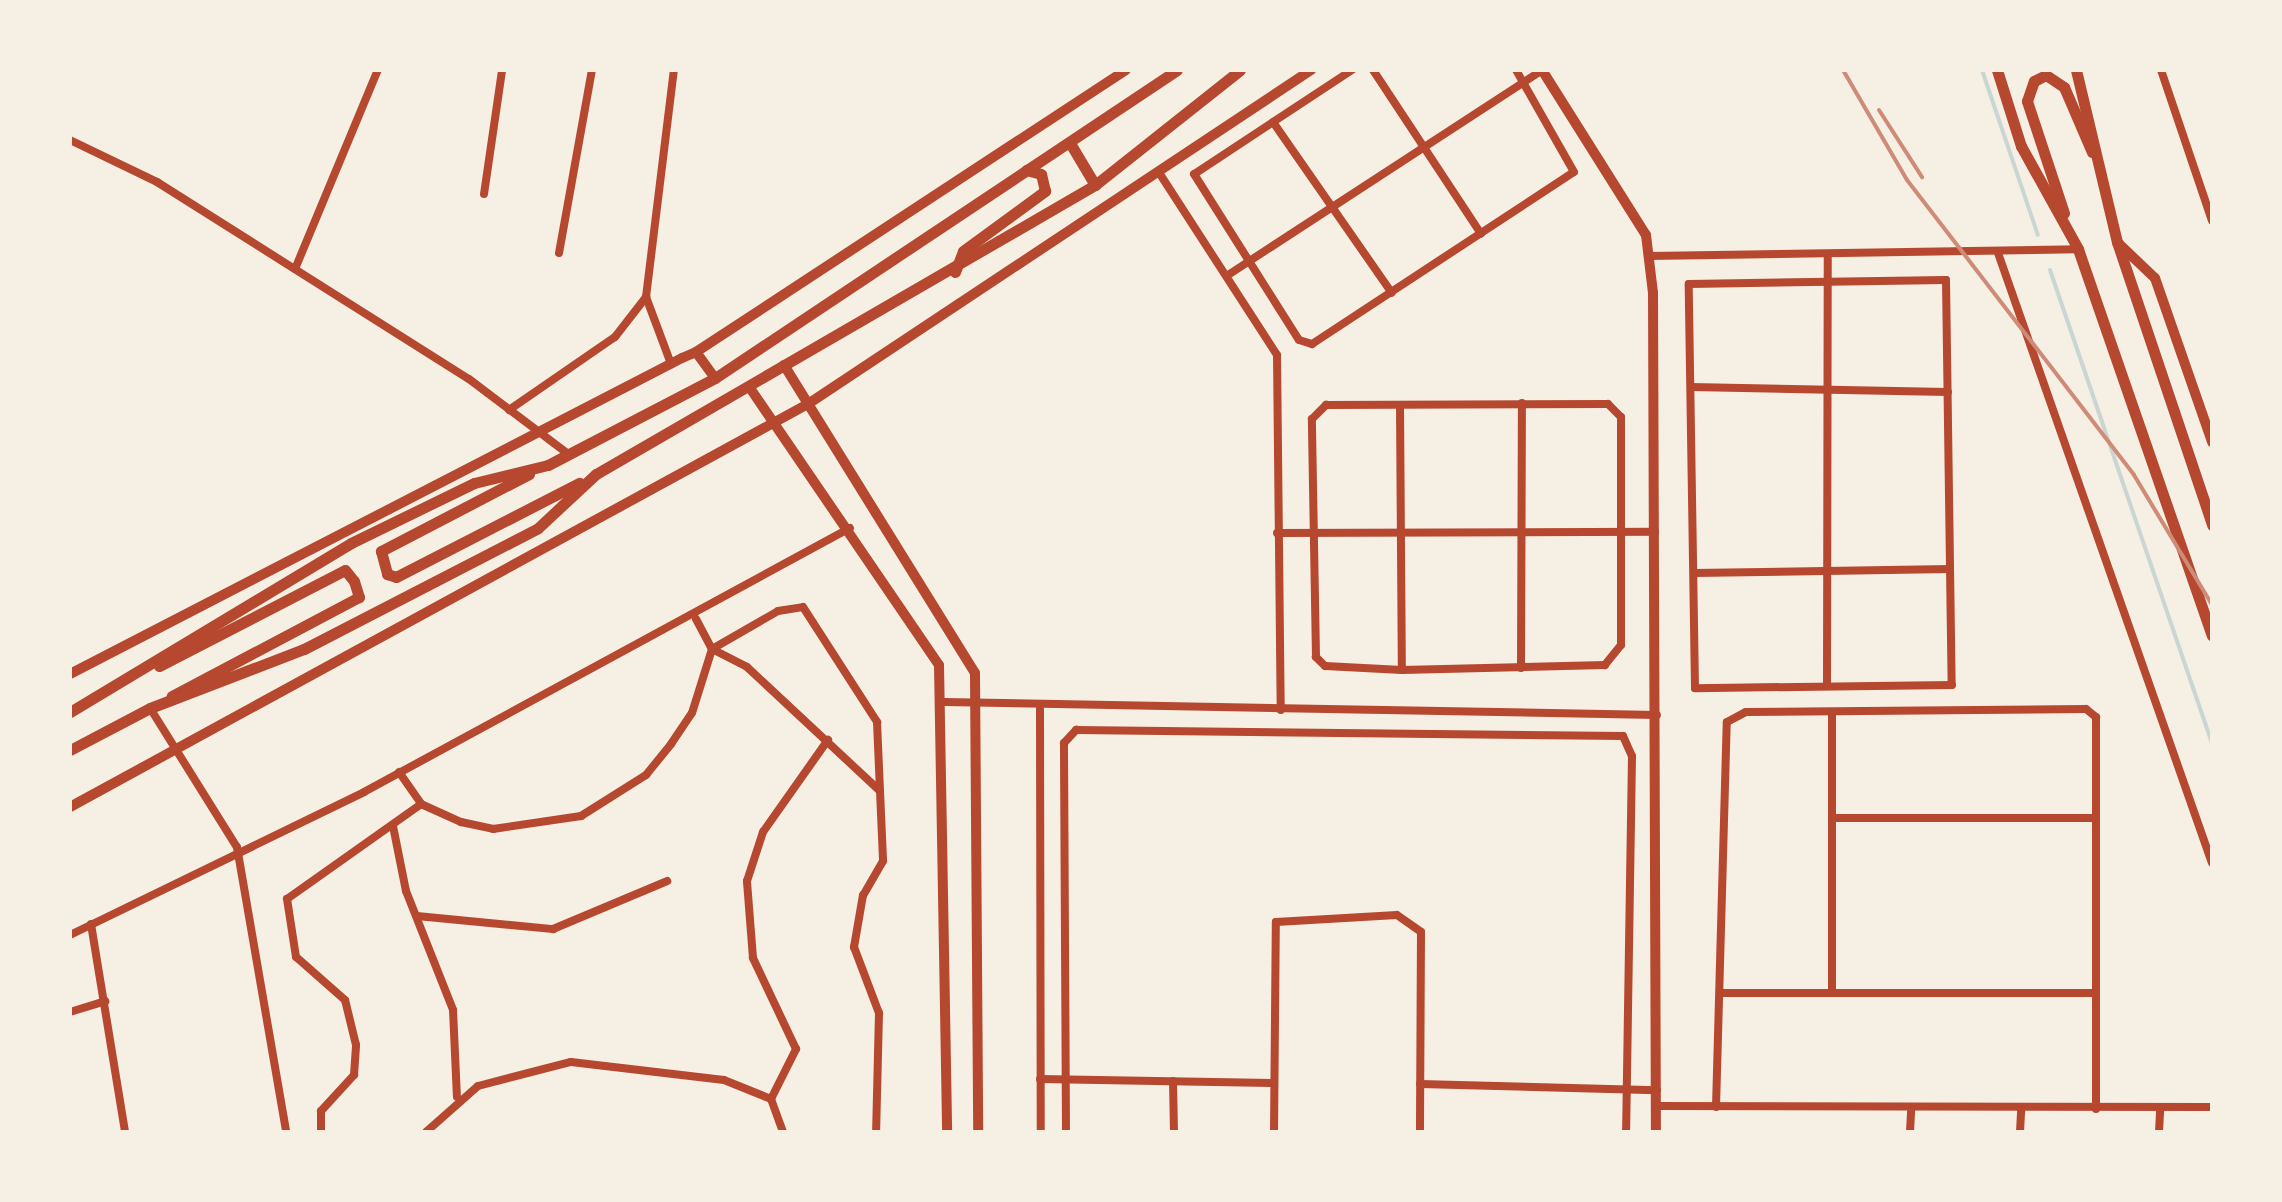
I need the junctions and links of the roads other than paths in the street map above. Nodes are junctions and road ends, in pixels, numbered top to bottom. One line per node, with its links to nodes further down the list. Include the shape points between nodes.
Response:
1 (378, 70): 37 (street)
2 (502, 70): 25 (street)
3 (592, 70): 32 (street)
4 (674, 70): 42 (street)
5 (1126, 70): 43 (street)
6 (1177, 70): 19 (main road)
7 (1240, 70): 24 (main road)
8 (1311, 70): 23 (street)
9 (1352, 70): 17 (street)
10 (1373, 70): 20 (street)
11 (1516, 70): 16 (street)
12 (1542, 70): 16 (street); 34 (street, via 1646,235)
13 (1998, 70): 28 (main road, via 2022,146)
14 (2076, 70): 21 (main road)
15 (2160, 70): 27 (street)
16 (1525, 82): 20 (street); 29 (street, via 1574,172)
17 (1273, 122): 26 (street); 36 (street, via 1194,174)
18 (70, 140): 37 (street)
19 (1070, 143): 22 (main road); 24 (main road)
20 (1424, 147): 26 (street); 29 (street)
21 (2100, 166): 28 (main road, via 2064,87 2046,75 2034,80 2030,116); 30 (main road)
22 (1027, 170): 38 (main road, via 1044,178 1045,190 963,251); 46 (main road)
23 (1158, 171): 39 (street); 52 (street)
24 (1095, 185): 38 (main road)
25 (484, 194)
26 (1332, 208): 36 (street); 41 (street)
27 (2212, 220)
28 (2069, 231): 31 (main road)
29 (1481, 234): 41 (street)
30 (2116, 242): 57 (street, via 2155,278); 61 (main road)
31 (2078, 249): 33 (street); 73 (main road)
32 (558, 253)
33 (1998, 253): 35 (street); 99 (street)
34 (1649, 256): 35 (street); 63 (street)
35 (1828, 258): 40 (street)
36 (1249, 262): 39 (street); 41 (street, via 1298,340 1312,344)
37 (294, 269): 54 (street)
38 (955, 272): 45 (main road)
39 (1228, 275): 64 (street, via 1277,356)
40 (1828, 282): 47 (street, via 1689,284); 49 (street); 50 (street, via 1946,280)
41 (1392, 292)
42 (646, 297): 44 (street); 54 (street, via 616,336)
43 (696, 352): 44 (street); 46 (street)
44 (670, 364): 56 (street)
45 (784, 365): 48 (main road); 52 (street)
46 (715, 378): 58 (main road)
47 (1691, 387): 49 (street); 71 (street)
48 (750, 388): 55 (street); 60 (main road)
49 (1827, 390): 50 (street); 70 (street)
50 (1948, 392): 69 (street)
51 (1522, 403): 53 (street); 67 (street); 68 (street, via 1608,404 1621,417)
52 (808, 404): 55 (street); 81 (street, via 968,657)
53 (1400, 404): 65 (street, via 1326,406 1312,419); 66 (street)
54 (509, 410): 56 (street)
55 (778, 422): 62 (street); 90 (street)
56 (541, 434): 58 (street); 78 (street)
57 (2212, 442)
58 (568, 454): 59 (main road)
59 (548, 464): 60 (main road, via 381,551 387,574 396,578); 77 (main road, via 474,483 351,543 175,644)
60 (596, 474): 82 (main road, via 538,528 455,573 222,688)
61 (2212, 525)
62 (850, 528): 72 (street); 80 (street, via 939,664)
63 (1655, 532): 68 (street); 87 (street)
64 (1277, 533): 65 (street); 84 (street)
65 (1313, 533): 66 (street); 76 (street, via 1316,657 1325,666)
66 (1399, 536): 67 (street); 76 (street)
67 (1520, 536): 68 (street); 75 (street)
68 (1620, 536): 75 (street, via 1621,645 1604,664)
69 (1950, 569): 70 (street); 79 (street, via 1952,684)
70 (1827, 571): 71 (street); 79 (street)
71 (1694, 573): 79 (street, via 1695,688)
72 (696, 619): 74 (street); 91 (street)
73 (2212, 635)
74 (712, 649): 88 (street, via 747,667); 92 (street, via 778,611 803,608 877,722); 93 (street, via 692,713 615,800 538,827 493,830)
75 (1521, 668): 76 (street)
76 (1402, 670)
77 (146, 673): 82 (main road, via 344,570 354,582 359,597); 85 (main road)
78 (70, 674)
79 (1827, 686)
80 (944, 702): 81 (street); 131 (street)
81 (978, 704): 83 (street); 132 (street)
82 (150, 708): 89 (main road); 90 (street)
83 (1040, 709): 84 (street); 109 (street)
84 (1281, 710): 87 (street)
85 (70, 712)
86 (1832, 714): 95 (street); 96 (street, via 2094,710); 105 (street, via 1746,712 1727,722)
87 (1657, 715): 115 (street)
88 (828, 740): 92 (street); 117 (street, via 763,832 747,881 753,958 796,1049)
89 (70, 750)
90 (176, 751): 94 (street); 98 (street)
91 (399, 772): 93 (street); 98 (street)
92 (879, 790): 130 (street, via 883,861 859,905 854,947 879,1012)
93 (420, 804): 97 (street)
94 (70, 807)
95 (1833, 818): 96 (street); 104 (street)
96 (2095, 818): 106 (street)
97 (393, 826): 101 (street); 127 (street, via 288,899 296,957 344,1000 356,1045 354,1075 321,1111)
98 (236, 847): 102 (street); 126 (street)
99 (2212, 863)
100 (667, 881): 101 (street, via 554,929)
101 (417, 916): 116 (street, via 453,1010)
102 (92, 924): 103 (street); 107 (street)
103 (70, 935)
104 (1832, 990): 105 (street); 106 (street)
105 (1722, 993): 119 (street)
106 (2095, 993): 122 (street)
107 (105, 1002): 108 (street); 125 (street)
108 (70, 1012)
109 (1040, 1079): 110 (street); 133 (street)
110 (1066, 1079): 111 (street); 114 (street, via 1066,733 1610,735 1622,736 1632,756); 134 (street)
111 (1173, 1081): 112 (street); 135 (street)
112 (1274, 1083): 113 (street, via 1276,922 1397,914 1421,932); 136 (street)
113 (1420, 1084): 114 (street); 137 (street)
114 (1627, 1088): 115 (street); 138 (street)
115 (1657, 1090): 118 (street)
116 (457, 1097): 117 (street, via 571,1062 652,1064); 128 (street)
117 (771, 1099): 129 (street)
118 (1656, 1106): 119 (street); 139 (street)
119 (1716, 1106): 124 (street)
120 (2212, 1107): 123 (street)
121 (2020, 1110): 122 (street); 124 (street); 141 (street)
122 (2096, 1110): 123 (street)
123 (2160, 1110): 142 (street)
124 (1910, 1111): 140 (street)
125 (125, 1132)
126 (286, 1132)
127 (321, 1132)
128 (426, 1132)
129 (783, 1132)
130 (876, 1132)
131 (948, 1132)
132 (978, 1132)
133 (1040, 1132)
134 (1066, 1132)
135 (1174, 1132)
136 (1274, 1132)
137 (1420, 1132)
138 (1626, 1132)
139 (1656, 1132)
140 (1910, 1132)
141 (2020, 1132)
142 (2159, 1132)

